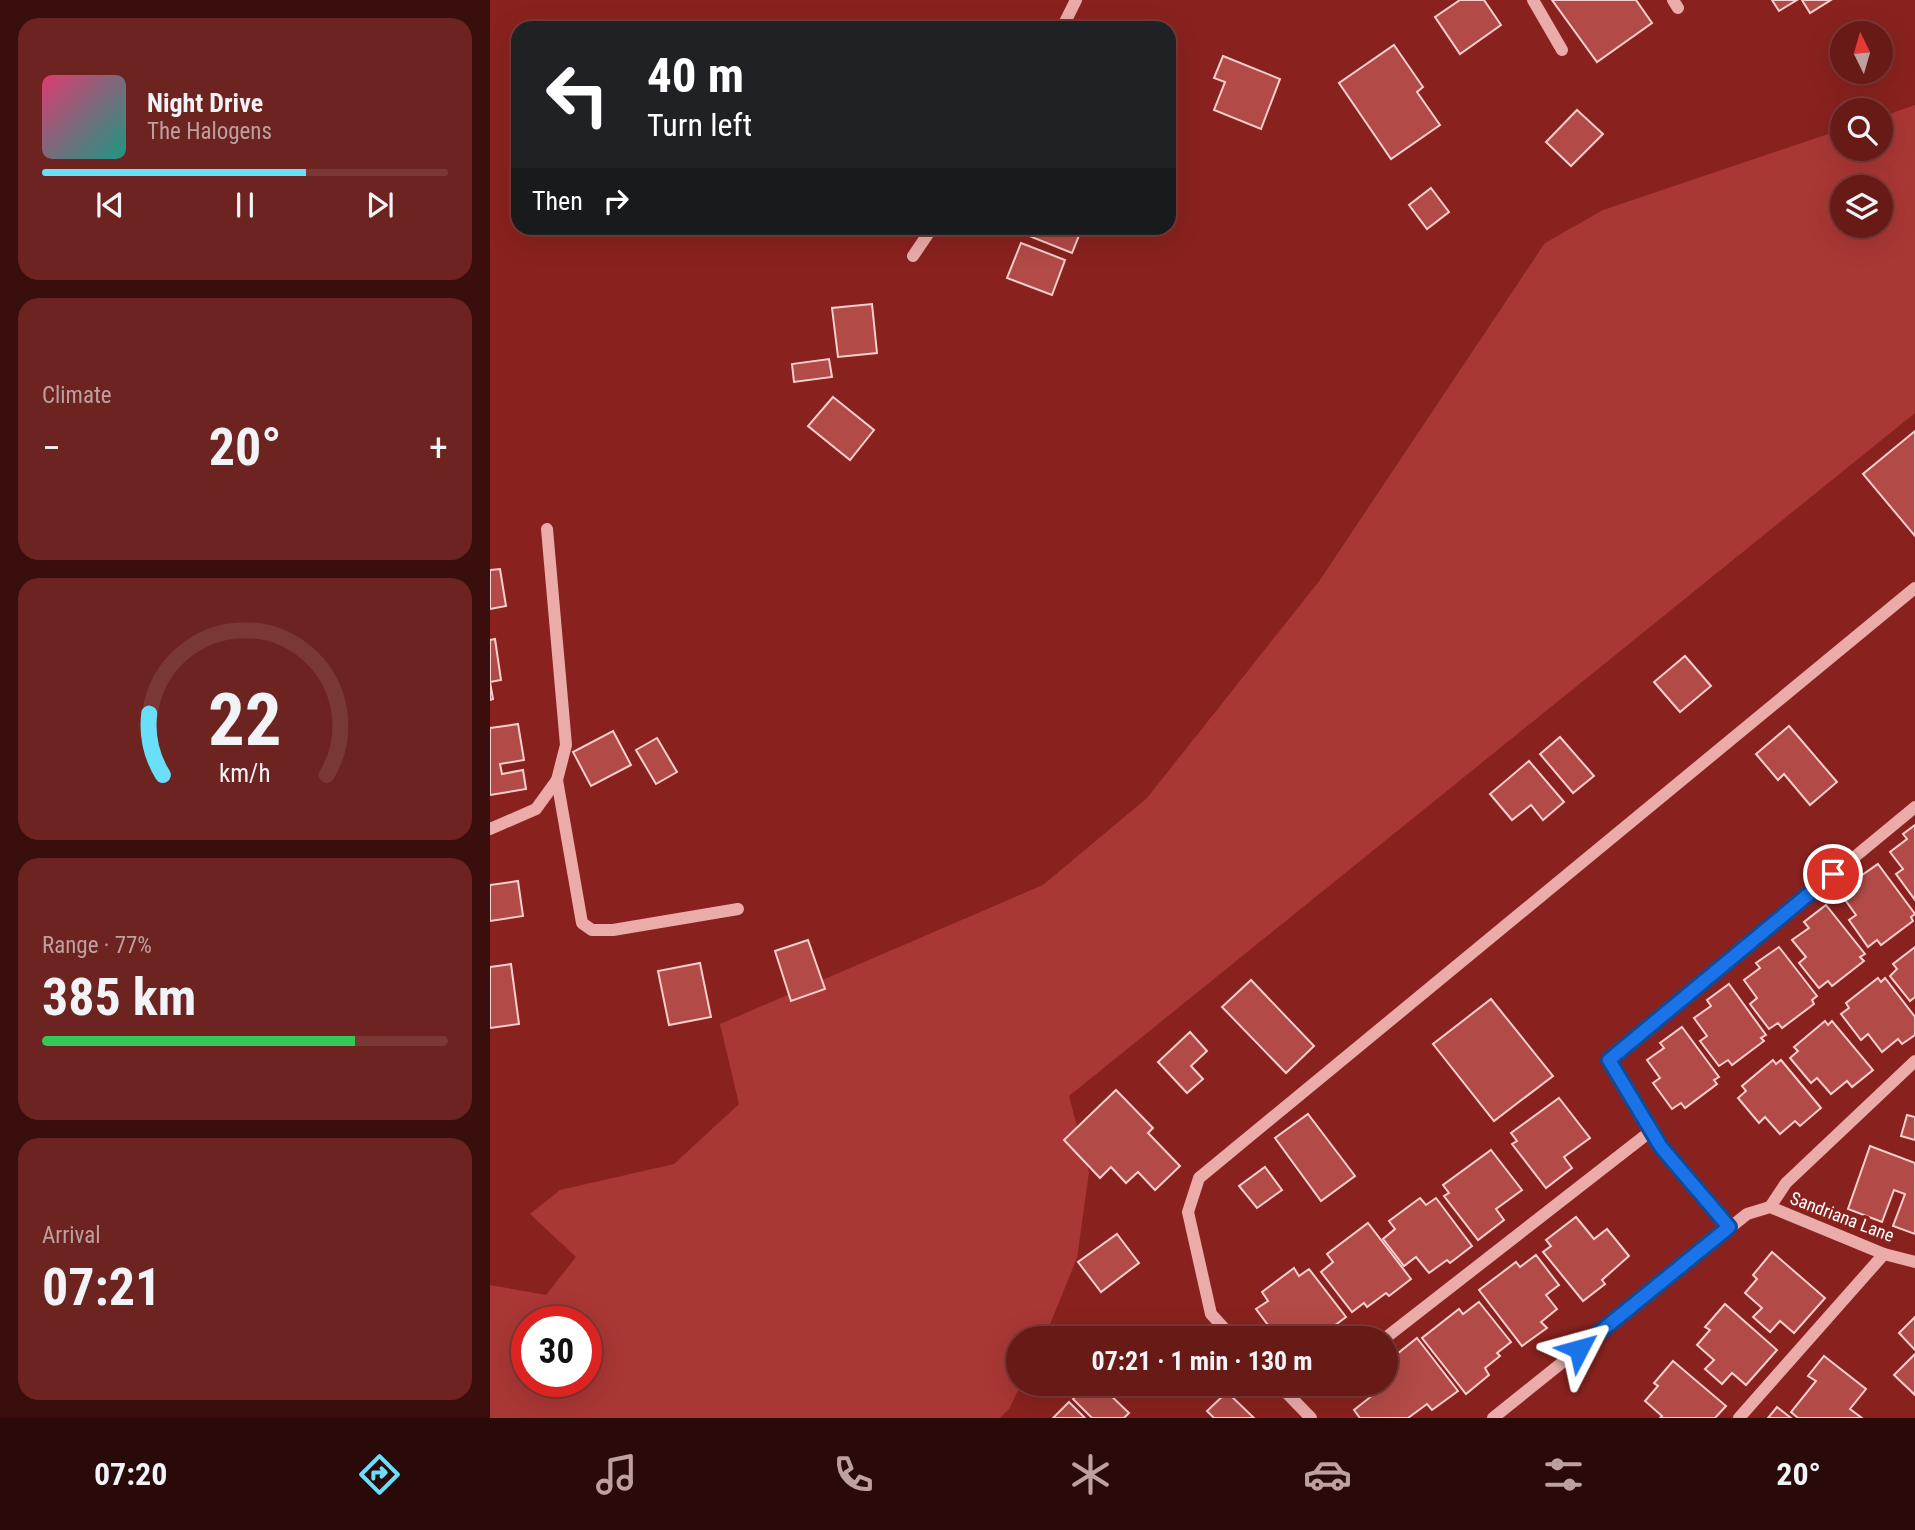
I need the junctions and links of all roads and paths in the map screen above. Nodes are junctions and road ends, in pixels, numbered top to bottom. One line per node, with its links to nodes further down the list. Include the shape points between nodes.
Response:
1 (1076, 0): 3 (street)
2 (1532, 0): 4 (street)
3 (1066, 21)
4 (1562, 50)
5 (927, 235): 6 (street)
6 (913, 256)
7 (547, 528): 9 (street, via 566,745)
8 (1915, 588): 19 (street, via 1199,1178 1188,1212 1211,1314)
9 (557, 780): 11 (street, via 536,809); 12 (street, via 582,923 592,930 614,930)
10 (1915, 807): 14 (street, via 1609,1060)
11 (490, 829)
12 (738, 909)
13 (1915, 1061): 15 (street, via 1786,1183)
14 (1651, 1131): 16 (street); 20 (street)
15 (1770, 1207): 16 (street, Sandriana Lane, via 1747,1214); 17 (street, Sandriana Lane)
16 (1729, 1227): 23 (street, Sandriana Lane)
17 (1884, 1254): 18 (street, Sandriana Lane); 24 (street)
18 (1915, 1262)
19 (1222, 1326)
20 (1398, 1328)
21 (1290, 1396): 22 (street)
22 (1311, 1418)
23 (1493, 1418)
24 (1739, 1418)

